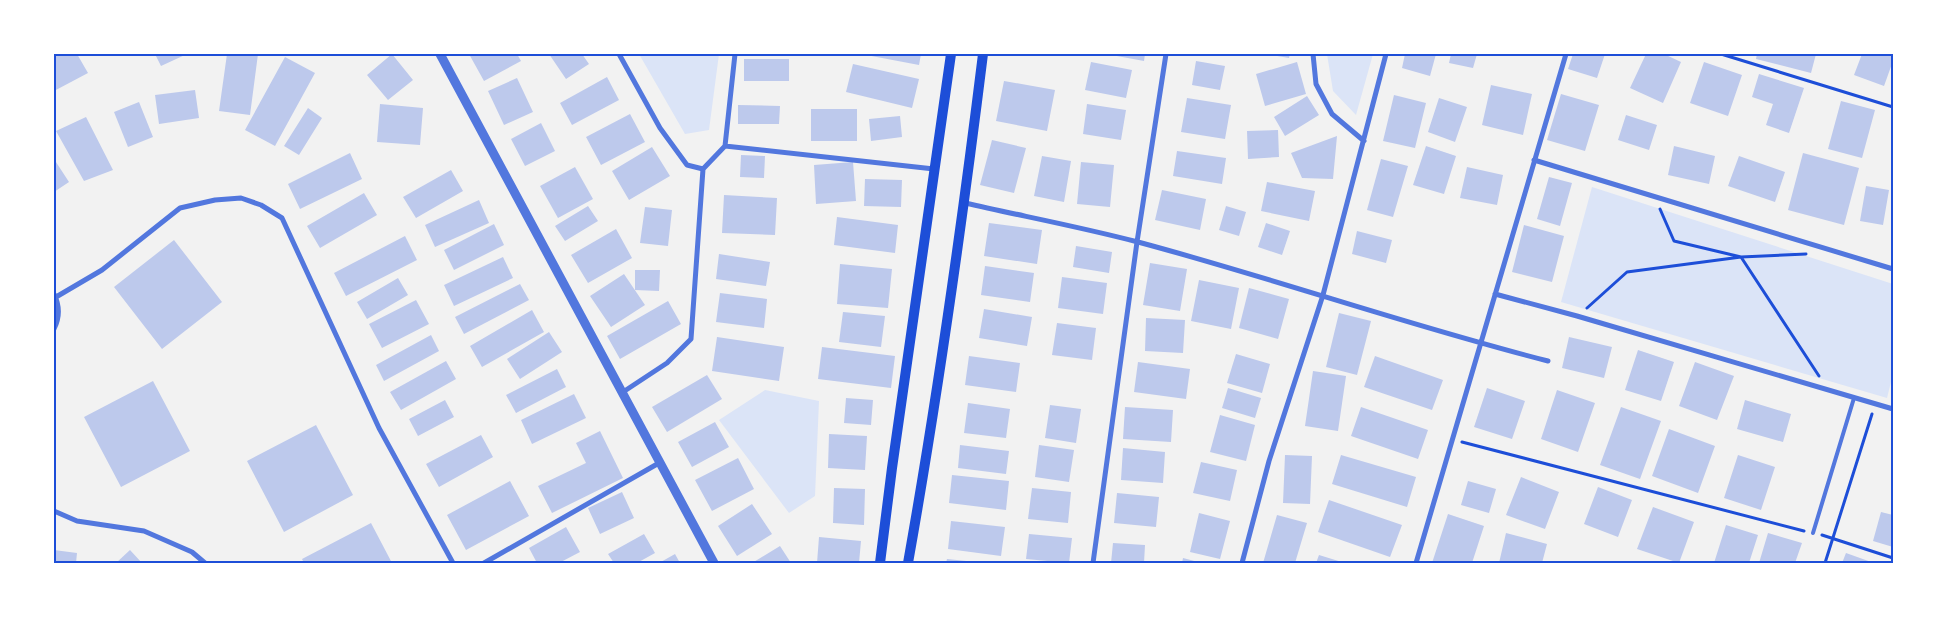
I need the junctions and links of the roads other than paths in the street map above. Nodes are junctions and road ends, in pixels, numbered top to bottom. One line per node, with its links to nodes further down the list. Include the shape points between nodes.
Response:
1 (440, 54): 24 (street)
2 (619, 54): 13 (street, via 660,128 687,165)
3 (735, 54): 11 (street)
4 (951, 54): 14 (main road)
5 (983, 54): 15 (main road)
6 (1166, 54): 16 (street)
7 (1313, 54): 10 (street, via 1316,84 1332,114)
8 (1386, 54): 10 (street)
9 (1566, 54): 12 (street)
10 (1364, 141): 20 (street)
11 (725, 146): 13 (street); 14 (street)
12 (1534, 160): 17 (street); 18 (street)
13 (703, 169): 24 (street, via 691,339 667,363)
14 (934, 169): 34 (main road)
15 (965, 203): 16 (street); 35 (main road)
16 (1137, 242): 20 (street); 36 (street)
17 (1893, 269)
18 (1495, 294): 22 (street); 25 (street)
19 (55, 295): 21 (street, via 59,317); 31 (street, via 102,270 180,208 241,198 262,205 282,218 379,428)
20 (1323, 295): 22 (street); 37 (street, via 1269,460)
21 (54, 329)
22 (1480, 344): 23 (street); 38 (street)
23 (1548, 361)
24 (623, 392): 27 (street)
25 (1854, 398): 26 (street); 29 (lane)
26 (1893, 409)
27 (659, 463): 32 (street); 33 (street)
28 (54, 511): 30 (street, via 77,520 144,531 192,552)
29 (1813, 533)
30 (205, 563)
31 (453, 563)
32 (484, 563)
33 (714, 563)
34 (880, 563)
35 (908, 563)
36 (1093, 563)
37 (1242, 563)
38 (1416, 563)

